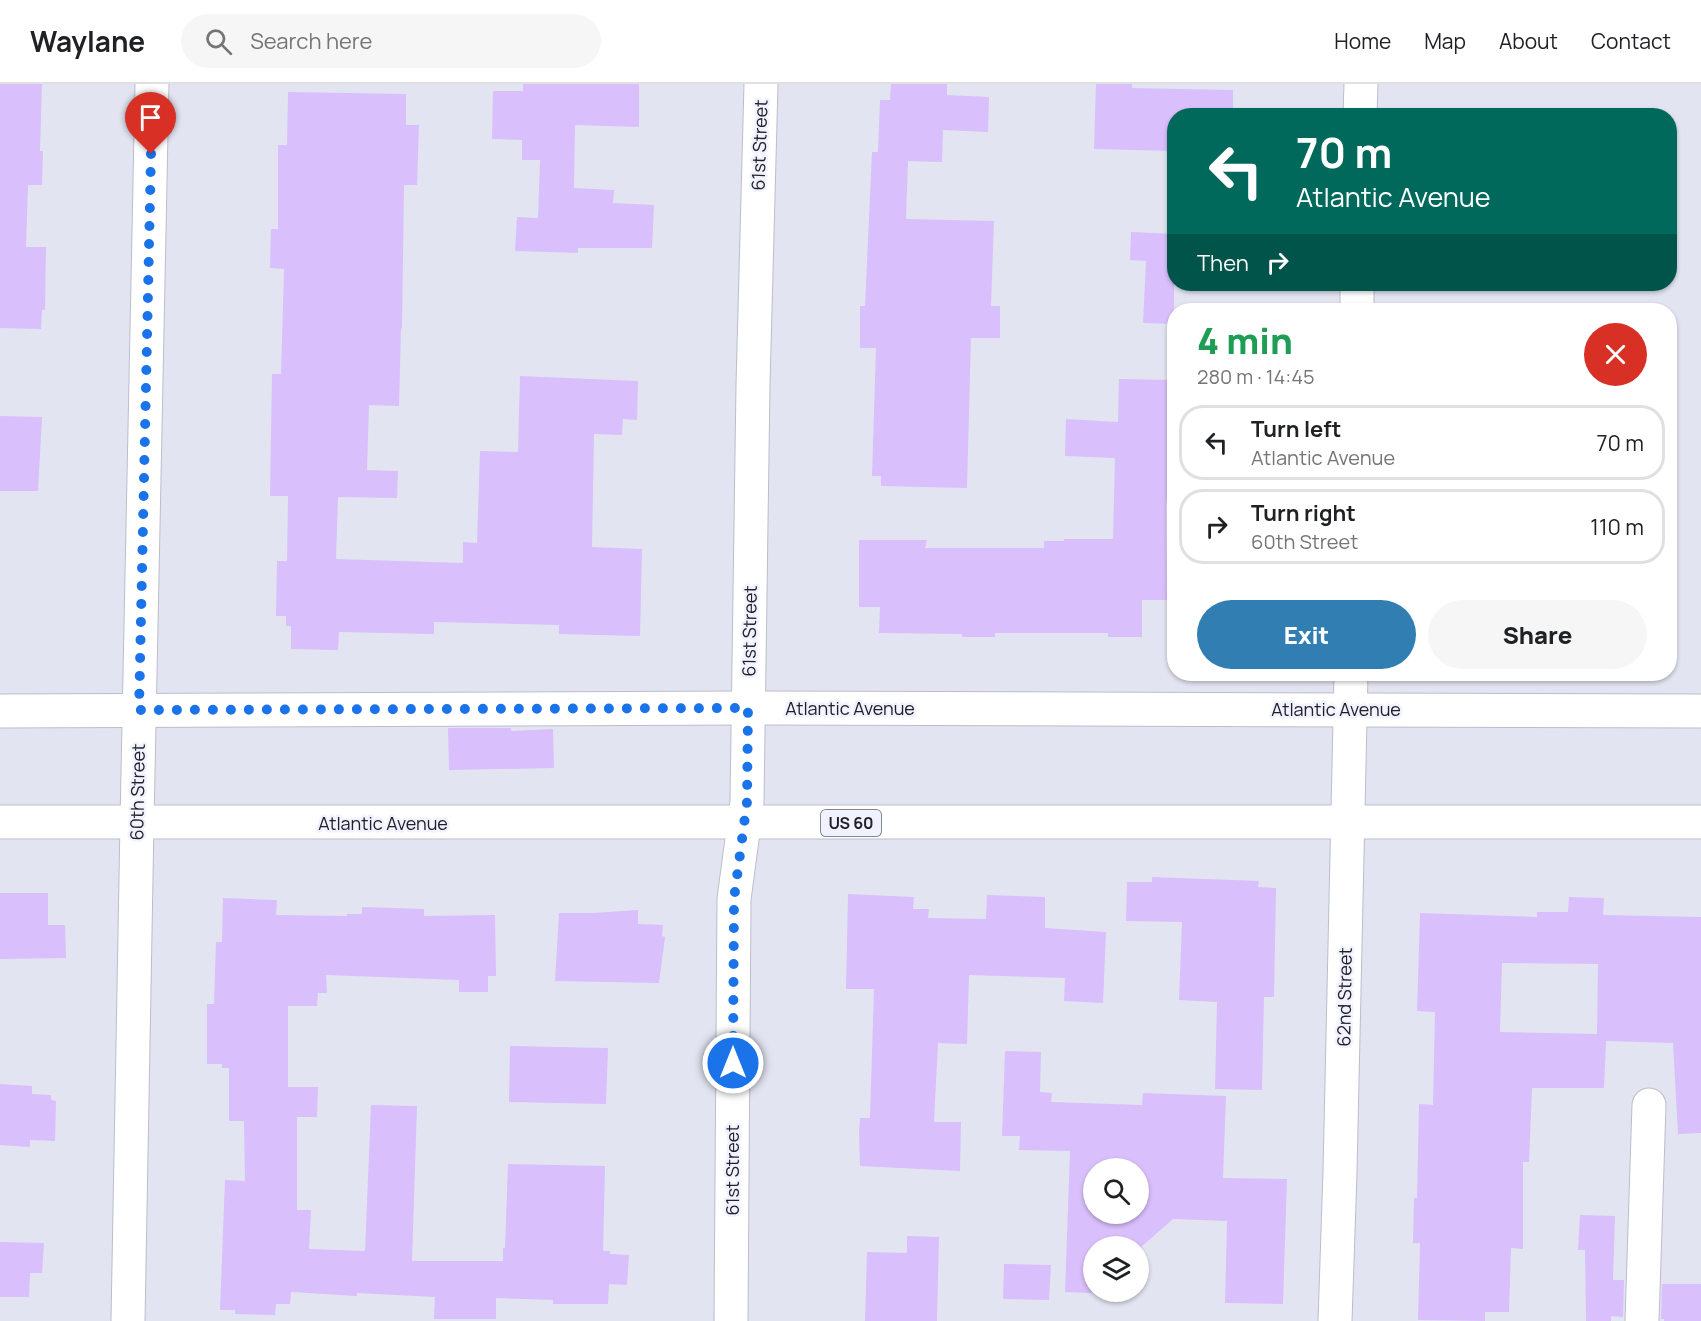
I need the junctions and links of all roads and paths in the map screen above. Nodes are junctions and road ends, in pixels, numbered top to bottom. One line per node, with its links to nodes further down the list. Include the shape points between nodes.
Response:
1 (152, 84): 8 (main road, 60th Street)
2 (761, 84): 6 (main road, 61st Street)
3 (1361, 84): 4 (main road)
4 (1360, 108)
5 (1351, 681): 7 (main road, 62nd Street)
6 (748, 708): 7 (main road, Atlantic Avenue); 8 (main road, Atlantic Avenue); 15 (main road, 61st Street)
7 (1350, 709): 10 (main road, Atlantic Avenue); 13 (main road, 62nd Street)
8 (139, 710): 9 (main road, Atlantic Avenue); 12 (main road, 60th Street)
9 (0, 711)
10 (1701, 711)
11 (0, 822): 12 (main road, Atlantic Avenue / US 60)
12 (136, 822): 15 (main road, Atlantic Avenue / US 60); 17 (main road, 60th Street)
13 (1348, 822): 14 (main road, Atlantic Avenue / US 60); 15 (main road, Atlantic Avenue / US 60); 19 (main road, 62nd Street)
14 (1701, 822)
15 (745, 823): 18 (main road, 61st Street, via 734,899)
16 (1649, 1105): 20 (main road)
17 (128, 1321)
18 (731, 1321)
19 (1335, 1321)
20 (1642, 1321)

